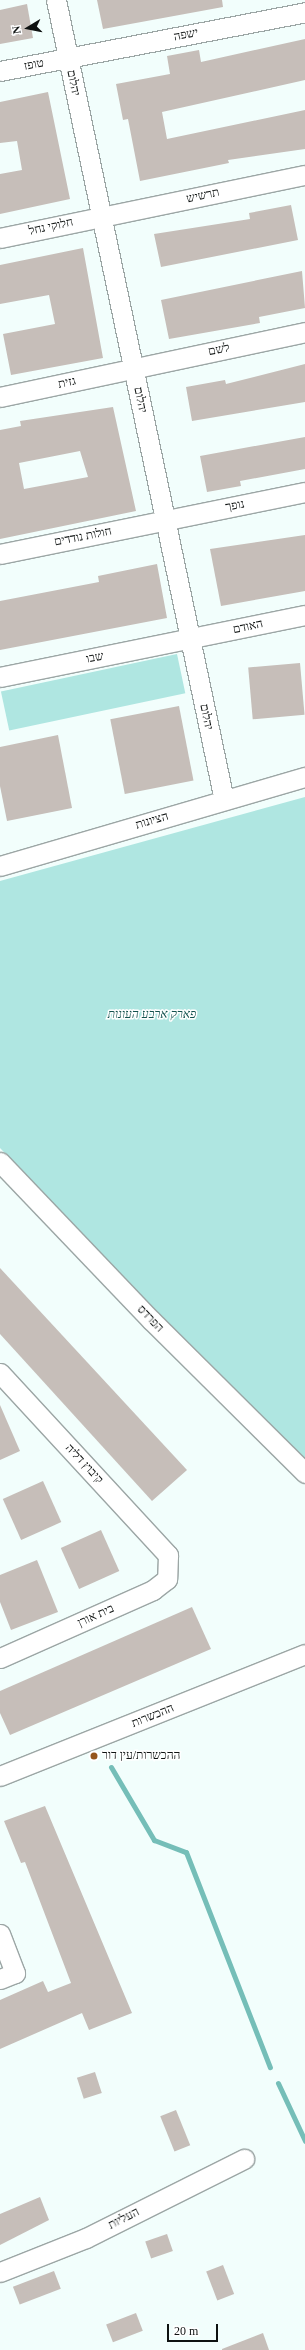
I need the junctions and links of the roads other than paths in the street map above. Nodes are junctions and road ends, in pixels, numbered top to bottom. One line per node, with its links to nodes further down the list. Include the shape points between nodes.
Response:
1 (56, 0): 3 (street, יהלום)
2 (305, 12): 3 (street, ישפה)
3 (68, 58): 4 (street, טופז); 6 (street, יהלום)
4 (0, 71)
5 (305, 175): 6 (street, תרשיש)
6 (101, 217): 7 (street, חלוקי נחל); 9 (street, יהלום)
7 (0, 238)
8 (305, 332): 9 (street, לשם)
9 (133, 369): 10 (street, גזית); 12 (street, יהלום)
10 (0, 397)
11 (305, 492): 12 (street, נופך)
12 (165, 520): 13 (street, חולות נודדים); 15 (street, יהלום)
13 (0, 554)
14 (305, 615): 15 (street, האודם)
15 (190, 639): 16 (street, שבו); 18 (street, יהלום)
16 (0, 677)
17 (305, 777): 18 (street, הציונות)
18 (224, 800): 19 (street, הציונות)
19 (0, 866)
20 (0, 1162): 22 (street, הפרדס, via 151,1320)
21 (1, 1377): 23 (street, קיבוץ דליה)
22 (305, 1473)
23 (168, 1556): 25 (street, בית אורן, via 168,1579 153,1590)
24 (305, 1654): 26 (street, ההכשרות)
25 (0, 1658)
26 (0, 1776)
27 (0, 1934): 28 (street, via 15,1973)
28 (0, 1979)
29 (244, 2159): 30 (street, העליות, via 86,2238)
30 (0, 2272)

